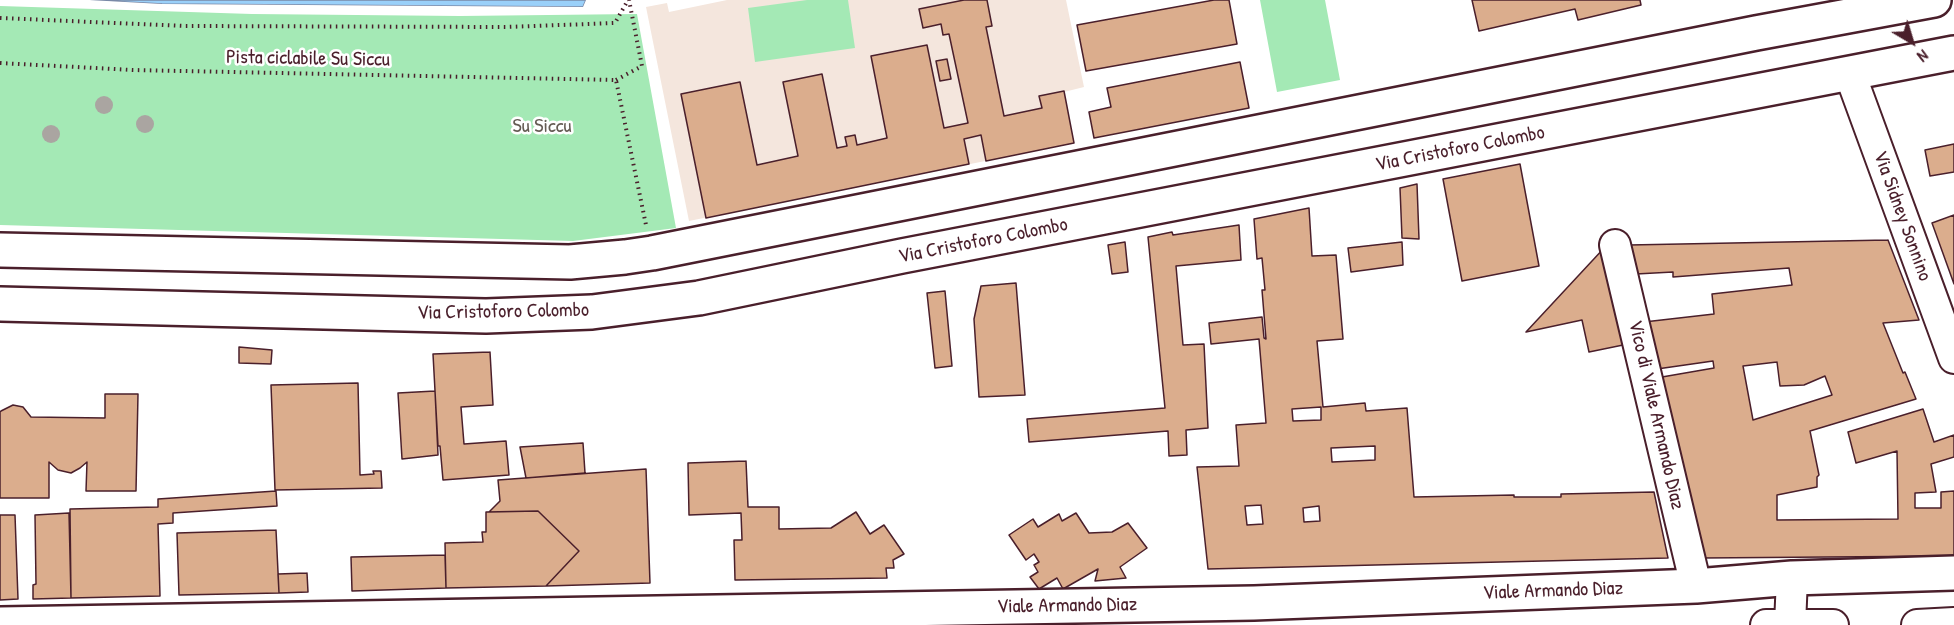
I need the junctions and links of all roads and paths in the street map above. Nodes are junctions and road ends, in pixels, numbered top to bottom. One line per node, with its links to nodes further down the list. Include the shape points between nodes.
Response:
1 (628, 0): 3 (path, via 615,23 506,27 185,26); 7 (path, via 642,66)
2 (1934, 0): 10 (main road)
3 (0, 18)
4 (1954, 53): 6 (main road, Via Cristoforo Colombo)
5 (0, 63): 7 (path, Pista ciclabile Su Siccu, via 133,70)
6 (1850, 74): 11 (main road, Via Cristoforo Colombo, via 699,298 592,312 486,316); 12 (street, Via Sidney Sonnino)
7 (616, 80): 10 (path)
8 (1615, 245): 15 (street, Vico di Viale Armando Diaz)
9 (0, 250): 10 (main road, via 570,262)
10 (652, 253)
11 (0, 304)
12 (1954, 358)
13 (1954, 573): 14 (main road, Viale Armando Diaz)
14 (1792, 579): 15 (main road, Viale Armando Diaz); 18 (street)
15 (1696, 586): 17 (main road, Viale Armando Diaz, via 1242,603)
16 (1954, 623): 20 (street)
17 (14, 624)
18 (1782, 625): 19 (street)
19 (1833, 625)
20 (1917, 625)

